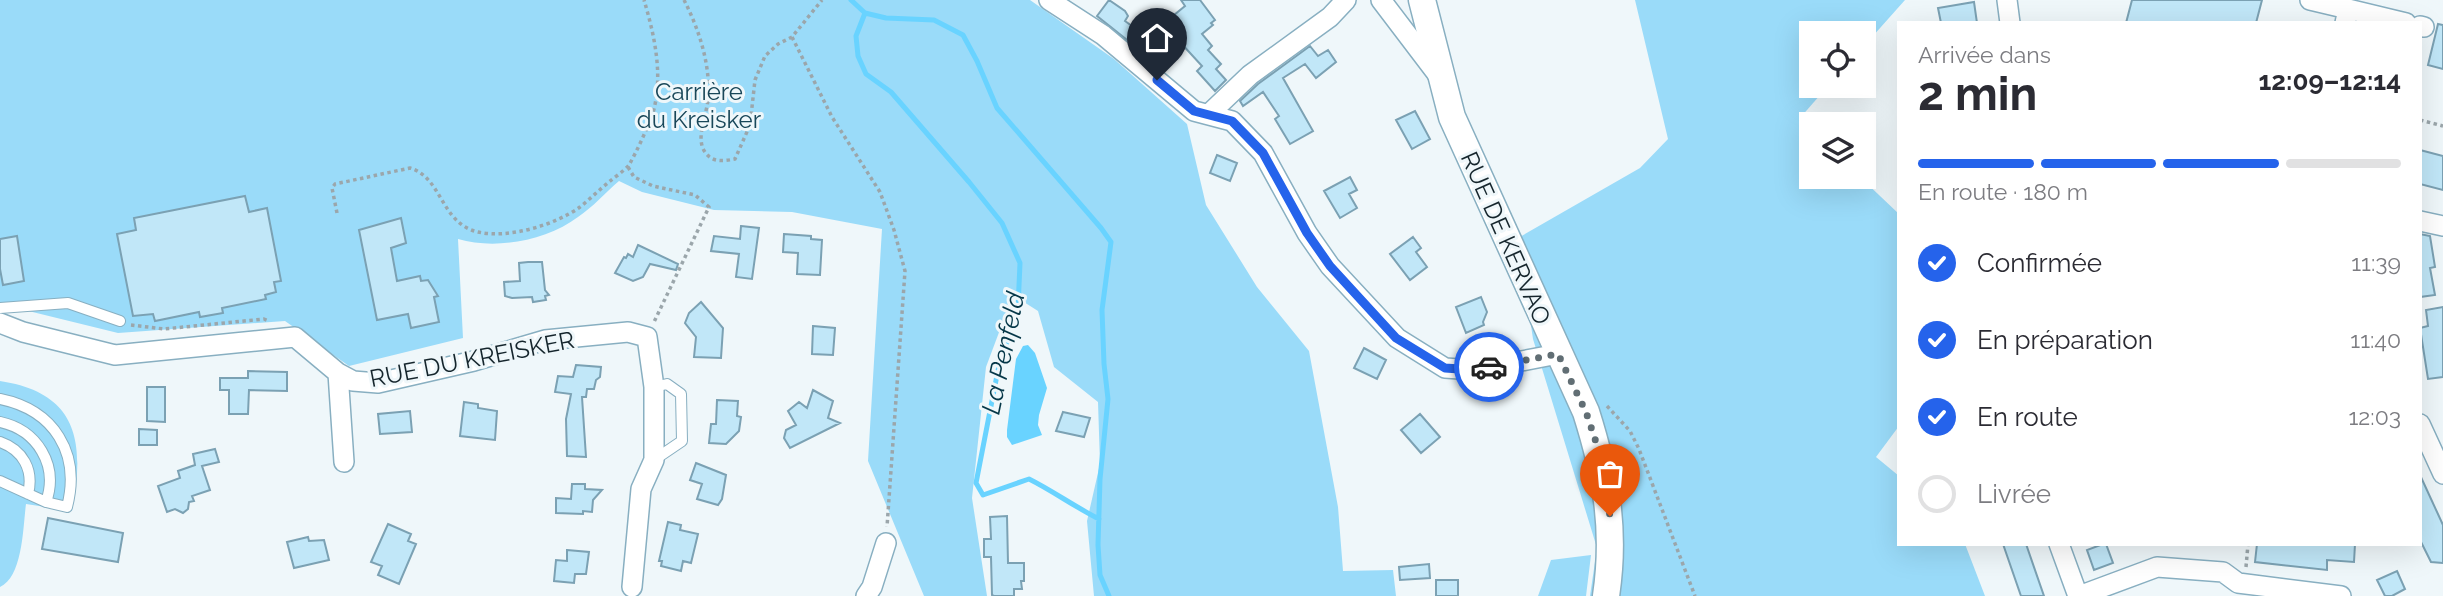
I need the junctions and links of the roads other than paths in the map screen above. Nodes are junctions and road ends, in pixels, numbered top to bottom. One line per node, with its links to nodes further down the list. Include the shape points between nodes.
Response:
1 (1049, 0): 9 (street, via 1103,35 1194,111)
2 (1346, 0): 9 (street, via 1330,17 1250,75)
3 (1381, 0): 8 (street)
4 (1422, 0): 8 (main road, RUE DE KERVAO)
5 (2310, 0): 6 (street)
6 (2347, 16): 7 (street)
7 (2386, 21)
8 (1441, 79): 15 (main road, RUE DE KERVAO, via 1452,117)
9 (1209, 114): 15 (street, via 1232,121 1263,153 1330,266 1396,338 1445,368 1474,370)
10 (2422, 221): 11 (street)
11 (2443, 226)
12 (0, 308): 13 (lane, via 68,303)
13 (120, 321)
14 (0, 323): 16 (street, RUE DU KREISKER, via 115,355 295,337)
15 (1558, 354): 34 (main road, RUE DE KERVAO, via 1600,454 1610,516)
16 (338, 373): 17 (street, RUE DU KREISKER, via 353,381 377,383 545,340 628,332 647,337); 25 (street, RUE DU KREISKER)
17 (654, 387): 24 (street); 24 (lane, via 667,384 681,394 682,441)
18 (0, 398): 29 (lane, via 39,415 65,449 71,477 67,507)
19 (0, 422): 29 (lane, via 18,428 41,449 49,468)
20 (2422, 428): 26 (street)
21 (0, 442): 28 (lane, via 24,459)
22 (0, 449): 23 (lane)
23 (0, 455)
24 (654, 460): 32 (street, via 641,489)
25 (344, 462)
26 (2443, 474)
27 (0, 481): 28 (lane)
28 (28, 494): 29 (lane)
29 (47, 502)
30 (886, 543): 33 (street)
31 (2060, 546): 35 (street)
32 (632, 587)
33 (866, 596)
34 (1606, 596)
35 (2079, 596): 36 (street, via 2157,567 2223,572 2238,583)
36 (2341, 596)

